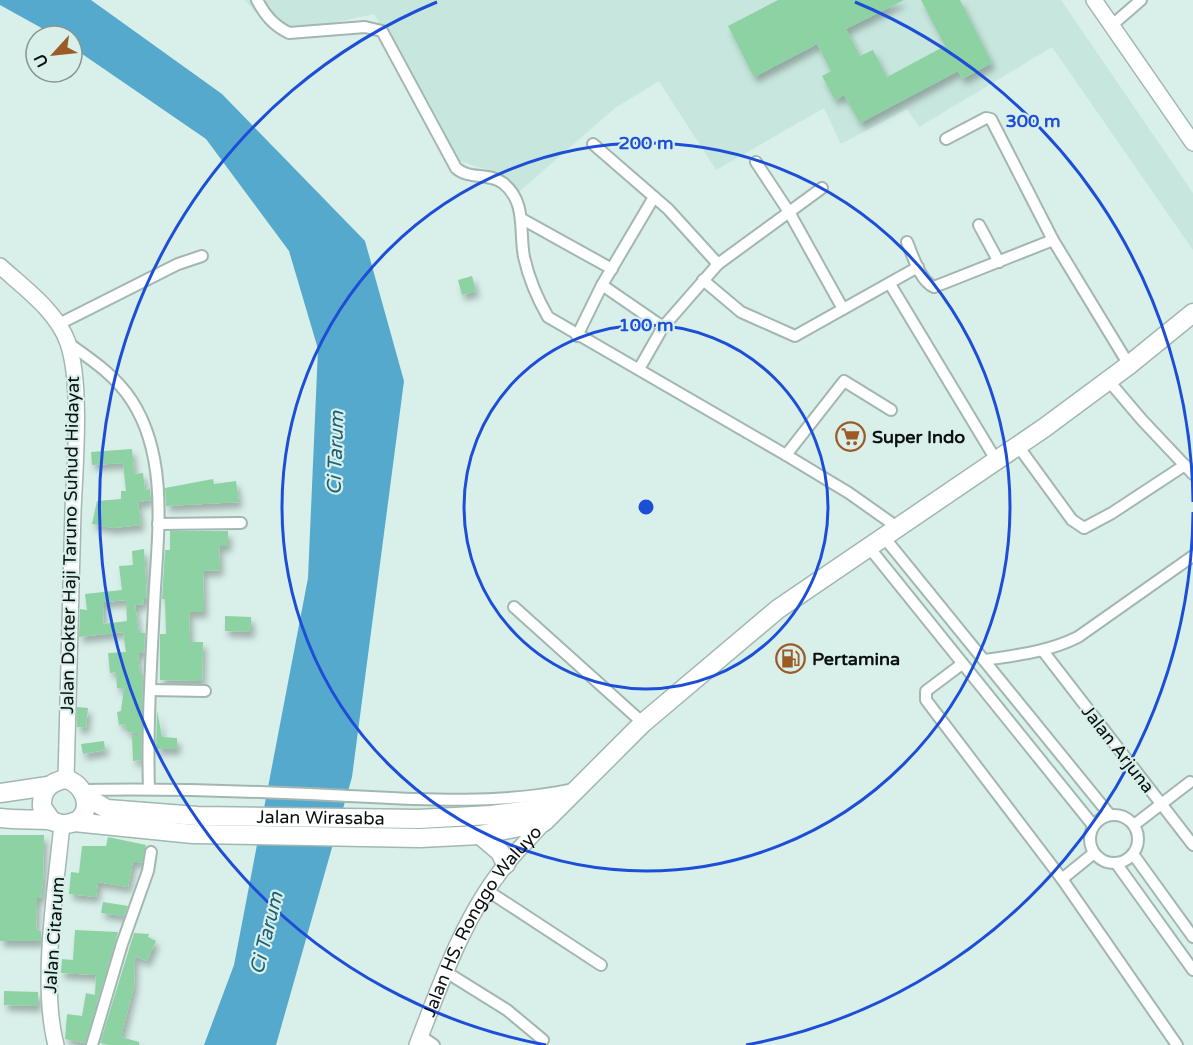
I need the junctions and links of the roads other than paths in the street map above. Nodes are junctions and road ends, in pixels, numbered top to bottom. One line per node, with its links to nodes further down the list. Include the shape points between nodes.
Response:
1 (256, 0): 12 (street, via 277,27 289,33 365,27 382,31 456,168 468,175 502,182 513,194)
2 (1094, 0): 4 (street)
3 (1141, 0): 4 (street)
4 (1111, 26): 6 (street)
5 (946, 139): 14 (street, via 991,119)
6 (1193, 143)
7 (593, 144): 10 (street)
8 (756, 162): 11 (street)
9 (822, 188): 11 (street)
10 (654, 197): 18 (street); 21 (street)
11 (789, 212): 18 (street); 25 (street)
12 (522, 219): 21 (street); 29 (street, via 523,255 535,296 548,317)
13 (979, 225): 17 (street)
14 (1053, 240): 17 (street); 31 (street)
15 (906, 242): 20 (street)
16 (202, 256): 27 (street, via 178,264)
17 (999, 262): 20 (street, via 934,287)
18 (718, 264): 22 (street)
19 (0, 266): 27 (street, Jalan Dokter Haji Taruno Suhud Hidayat)
20 (918, 267): 23 (street)
21 (612, 269): 24 (street)
22 (703, 280): 25 (street, via 741,312 795,336); 28 (street)
23 (890, 284): 25 (street); 37 (street)
24 (602, 285): 28 (street); 29 (street)
25 (843, 309)
26 (1193, 313): 31 (main road, Jalan HS. Ronggo Waluyo)
27 (58, 324): 30 (street, Jalan Dokter Haji Taruno Suhud Hidayat)
28 (663, 327): 32 (street)
29 (577, 336): 32 (street)
30 (68, 343): 40 (street, via 118,382 133,402 147,431 154,460); 53 (street, Jalan Dokter Haji Taruno Suhud Hidayat, via 73,364 75,420)
31 (1129, 365): 33 (main road, Jalan HS. Ronggo Waluyo)
32 (639, 369): 36 (street)
33 (1108, 380): 35 (main road, Jalan HS. Ronggo Waluyo); 38 (street)
34 (891, 410): 36 (street, via 844,381)
35 (1018, 446): 37 (main road, Jalan HS. Ronggo Waluyo); 38 (street, via 1072,520 1084,528)
36 (786, 455): 41 (street, via 849,493)
37 (996, 460): 41 (main road, Jalan HS. Ronggo Waluyo)
38 (1189, 470)
39 (241, 523): 40 (street)
40 (158, 524): 49 (street)
41 (883, 537): 43 (street); 44 (street); 51 (main road, Jalan HS. Ronggo Waluyo, via 778,609)
42 (1193, 556): 46 (street, via 1078,637)
43 (913, 572): 44 (street); 47 (street)
44 (898, 584): 48 (street)
45 (514, 607): 51 (street)
46 (1043, 651): 47 (street); 58 (street, Jalan Arjuna)
47 (985, 660): 60 (street)
48 (962, 664): 64 (street); 73 (street, via 926,691 926,700)
49 (150, 690): 50 (street); 55 (street)
50 (205, 692)
51 (643, 723): 54 (main road, Jalan HS. Ronggo Waluyo)
52 (1190, 782): 58 (street)
53 (57, 783): 56 (main road); 57 (main road, via 79,785); 62 (main road, via 44,792 42,807)
54 (578, 788): 55 (street, via 526,797 397,798); 59 (main road, Jalan HS. Ronggo Waluyo)
55 (149, 789): 57 (street)
56 (0, 793)
57 (85, 793): 59 (main road, Jalan Wirasaba, via 93,803 117,811 197,816 419,819); 62 (main road, via 85,811)
58 (1161, 805): 65 (street); 67 (street, Jalan Arjuna)
59 (559, 806): 63 (main road, Jalan HS. Ronggo Waluyo)
60 (1109, 814): 64 (street); 65 (street, via 1125,817)
61 (0, 818): 62 (main road, Jalan Wirasaba)
62 (62, 822): 66 (main road, Jalan Wirasaba, via 193,834 420,838); 81 (street, Jalan Citarum, via 49,987 49,1016)
63 (544, 822): 66 (main road, Jalan Wirasaba); 72 (street, Jalan HS. Ronggo Waluyo)
64 (1092, 824): 69 (street, via 1090,842)
65 (1134, 825): 70 (street, via 1138,844)
66 (480, 835): 72 (main road, via 501,852)
67 (1193, 845)
68 (151, 852): 82 (street)
69 (1094, 853): 71 (street); 73 (street)
70 (1133, 854): 71 (street); 75 (street)
71 (1116, 863): 77 (street)
72 (506, 864): 74 (street, Jalan HS. Ronggo Waluyo)
73 (1062, 879): 84 (street)
74 (488, 891): 76 (street); 78 (street, Jalan HS. Ronggo Waluyo)
75 (1193, 937)
76 (601, 965)
77 (1193, 970)
78 (446, 972): 79 (street, Jalan HS. Ronggo Waluyo); 80 (street, via 507,1010)
79 (419, 1041): 83 (street)
80 (543, 1041)
81 (56, 1045)
82 (92, 1045)
83 (434, 1045)
84 (1177, 1045)

